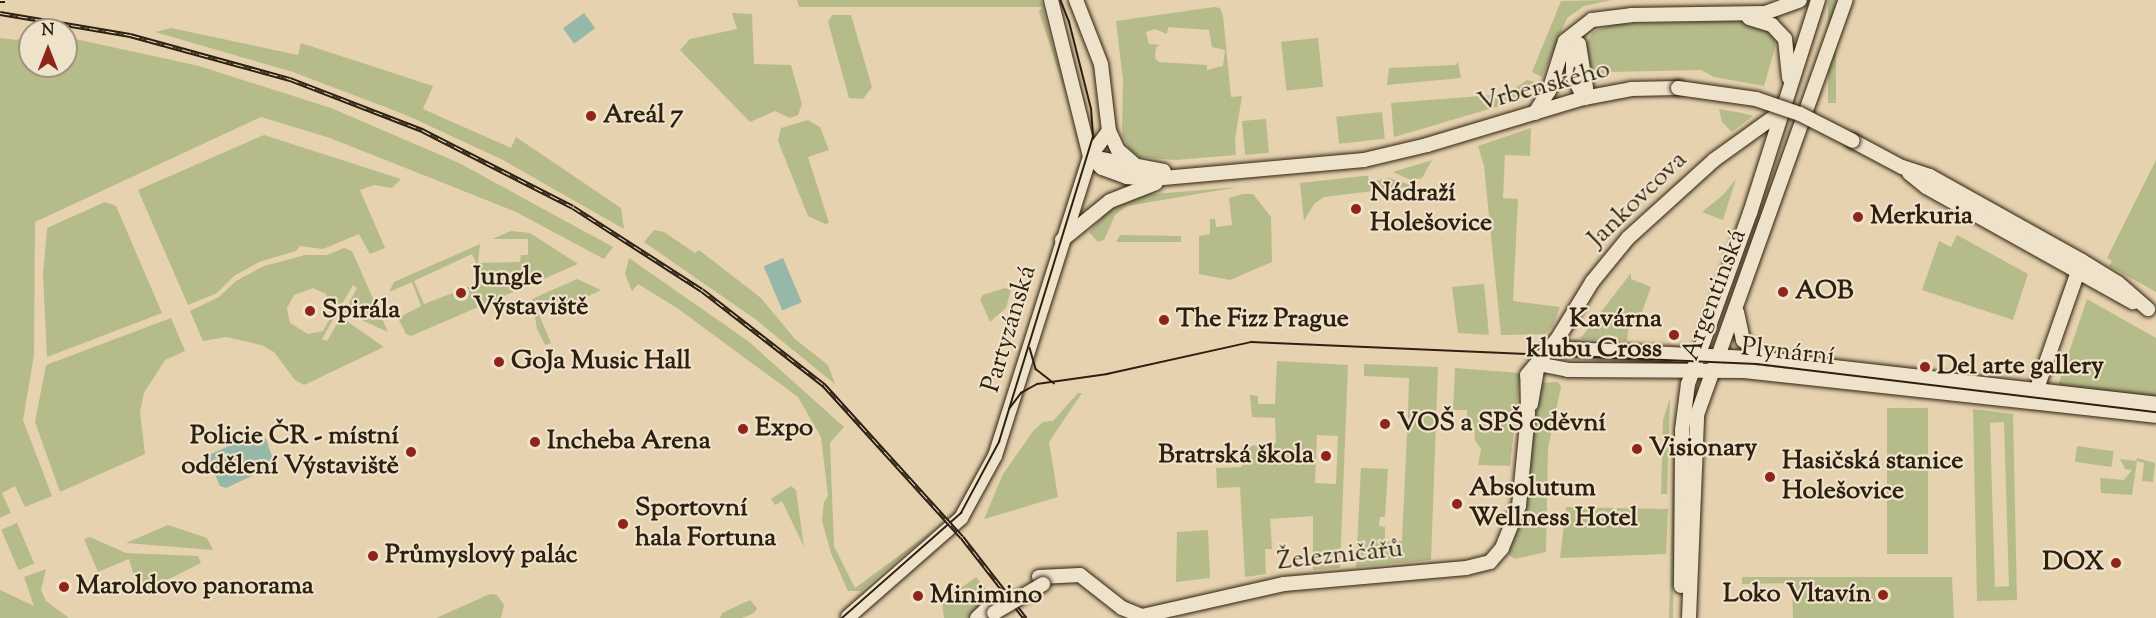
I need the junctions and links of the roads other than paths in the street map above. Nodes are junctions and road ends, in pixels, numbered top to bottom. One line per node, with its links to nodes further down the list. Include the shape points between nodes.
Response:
1 (1051, 0): 13 (main road)
2 (1076, 0): 12 (main road, via 1101,64)
3 (1800, 0): 6 (main road, via 1777,11)
4 (1818, 0): 8 (main road, Argentinská)
5 (1845, 0): 18 (main road, Argentinská)
6 (1733, 14): 7 (main road, via 1606,16); 8 (main road, via 1764,21 1785,39)
7 (1581, 27): 9 (main road, via 1579,51 1585,77); 11 (main road, via 1565,41 1549,90)
8 (1790, 93): 10 (main road, Argentinská)
9 (1584, 98): 11 (main road, Vrbenského); 17 (main road, Vrbenského, bridge, via 1631,89 1678,88 1756,99 1800,114 1902,167 1926,187)
10 (1785, 110): 20 (main road, Jankovcova, via 1701,172 1608,261); 21 (main road, Argentinská)
11 (1535, 113): 15 (main road, Vrbenského, via 1364,160)
12 (1109, 131): 13 (main road, Partyzánská); 14 (main road, via 1121,153)
13 (1090, 156): 14 (main road, Vrbenského); 15 (main road, Vrbenského, via 1102,168 1127,177 1152,179); 16 (main road, Partyzánská)
14 (1139, 168): 15 (main road, Vrbenského)
15 (1187, 174): 16 (main road, Vrbenského, via 1134,189 1110,201)
16 (1062, 240): 31 (main road, Partyzánská, via 995,456 966,511)
17 (2079, 267): 19 (main road, Vrbenského, via 2118,283); 27 (main road)
18 (1738, 302): 22 (main road, Argentinská); 23 (main road, via 1740,335 1749,349)
19 (2152, 311)
20 (1550, 348): 21 (main road, Plynární); 24 (main road, Jankovcova)
21 (1696, 355): 22 (main road, Plynární); 26 (main road, Argentinská)
22 (1718, 356): 23 (main road, Plynární); 25 (main road, Argentinská)
23 (1764, 359): 27 (main road, Plynární)
24 (1538, 364): 26 (main road, Plynární, via 1568,370); 30 (main road, Železničářů, via 1526,380 1528,414 1519,506 1497,558 1484,565 1284,584 1142,616 1122,608 1080,575 1054,574)
25 (1712, 372): 26 (main road, Plynární); 27 (main road, Plynární, via 1744,371); 33 (main road, Argentinská, via 1694,440)
26 (1691, 374): 32 (main road, Argentinská, via 1682,430)
27 (2034, 399): 28 (main road); 29 (main road)
28 (2156, 404)
29 (2156, 416)
30 (985, 614)
31 (848, 616)
32 (1680, 618)
33 (1689, 618)

